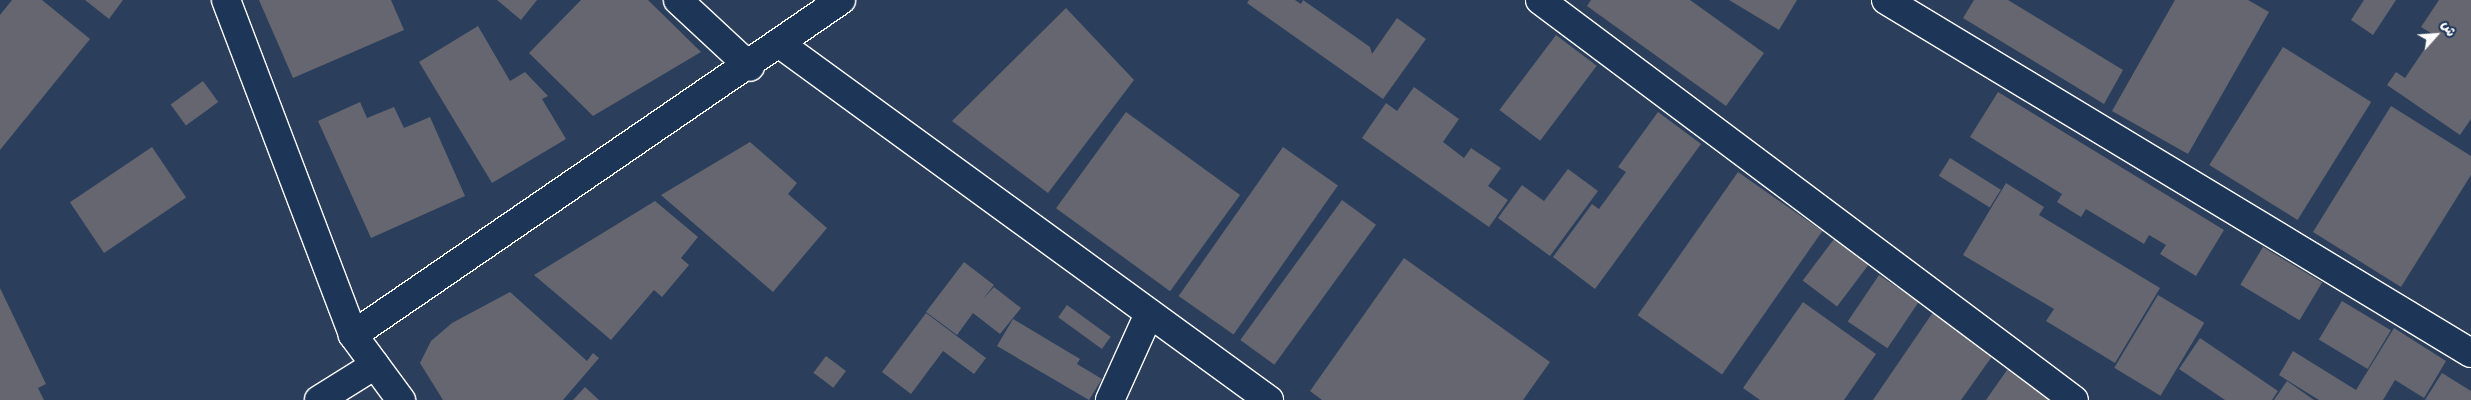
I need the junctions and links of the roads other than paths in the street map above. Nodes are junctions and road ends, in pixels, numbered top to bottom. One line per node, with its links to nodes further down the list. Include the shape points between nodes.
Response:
1 (226, 0): 9 (street)
2 (678, 0): 7 (street)
3 (841, 0): 6 (street)
4 (1540, 0): 16 (street)
5 (1886, 0): 10 (street)
6 (780, 44): 7 (street); 8 (street)
7 (750, 67): 9 (street)
8 (1148, 316): 14 (street); 15 (street)
9 (354, 335): 11 (street)
10 (2471, 353)
11 (375, 365): 12 (street); 13 (street)
12 (319, 400)
13 (401, 400)
14 (1110, 400)
15 (1269, 400)
16 (2074, 400)

